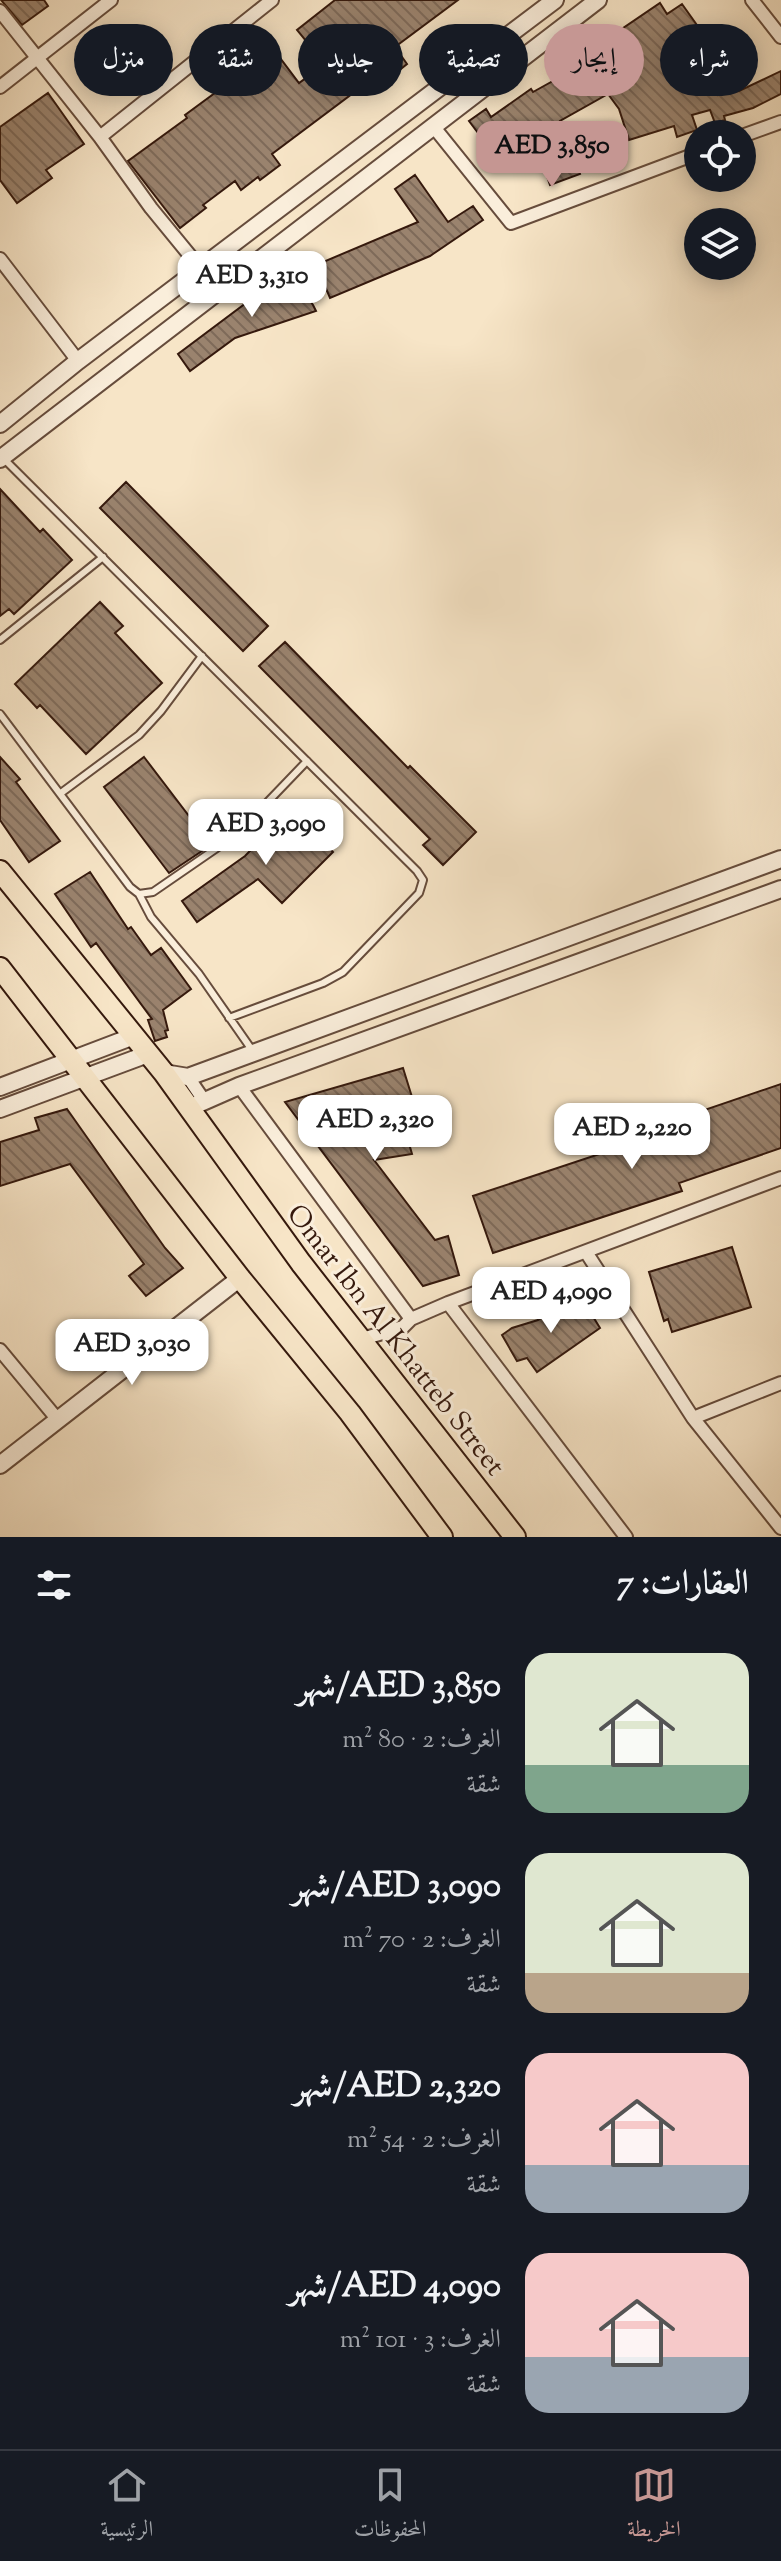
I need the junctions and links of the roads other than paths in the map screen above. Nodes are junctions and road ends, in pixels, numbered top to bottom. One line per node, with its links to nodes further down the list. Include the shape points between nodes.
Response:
1 (111, 0): 8 (street)
2 (272, 0): 13 (street)
3 (598, 0): 11 (street)
4 (752, 0): 7 (street)
5 (549, 2): 16 (street)
6 (0, 11): 8 (street)
7 (781, 37)
8 (37, 58): 9 (street); 13 (street)
9 (0, 87)
10 (781, 122): 12 (street)
11 (433, 126): 14 (street, via 511,223); 19 (street)
12 (756, 131)
13 (100, 137): 16 (street)
14 (684, 158)
15 (0, 259): 17 (street)
16 (201, 269): 17 (street)
17 (78, 361): 18 (street)
18 (0, 424)
19 (1, 458): 20 (lane)
20 (103, 557): 21 (lane); 22 (lane)
21 (0, 640)
22 (202, 656): 24 (lane); 25 (lane, via 139,735)
23 (0, 714): 25 (lane)
24 (307, 761): 29 (lane, via 227,841 153,892); 31 (lane, via 423,880 419,893 343,972)
25 (61, 793): 29 (lane)
26 (781, 859): 33 (street)
27 (0, 871): 32 (main road, Omar Ibn Al Khatteb Street)
28 (781, 889): 38 (street)
29 (139, 894): 31 (lane)
30 (0, 968): 35 (main road)
31 (229, 1018): 33 (lane)
32 (134, 1036): 34 (main road, Omar Ibn Al Khatteb Street); 35 (street)
33 (255, 1052): 37 (street)
34 (148, 1054): 35 (street); 36 (main road, Omar Ibn Al Khatteb Street)
35 (79, 1070): 39 (street); 41 (street); 44 (main road)
36 (164, 1073): 37 (street); 40 (main road, Omar Ibn Al Khatteb Street)
37 (188, 1077): 40 (street)
38 (239, 1086): 40 (street); 46 (street)
39 (0, 1087)
40 (197, 1105): 47 (main road, Omar Ibn Al Khatteb Street, via 301,1263)
41 (0, 1109)
42 (781, 1178): 43 (street)
43 (586, 1252): 45 (street); 50 (street)
44 (240, 1278): 51 (street); 54 (main road)
45 (448, 1303): 46 (street); 56 (street)
46 (411, 1319): 47 (street, via 403,1327)
47 (362, 1339): 55 (main road, Omar Ibn Al Khatteb Street)
48 (0, 1350): 51 (street)
49 (781, 1383): 50 (street)
50 (693, 1418): 53 (street)
51 (58, 1420): 52 (street)
52 (0, 1465)
53 (781, 1528)
54 (442, 1537)
55 (515, 1537)
56 (626, 1537)

